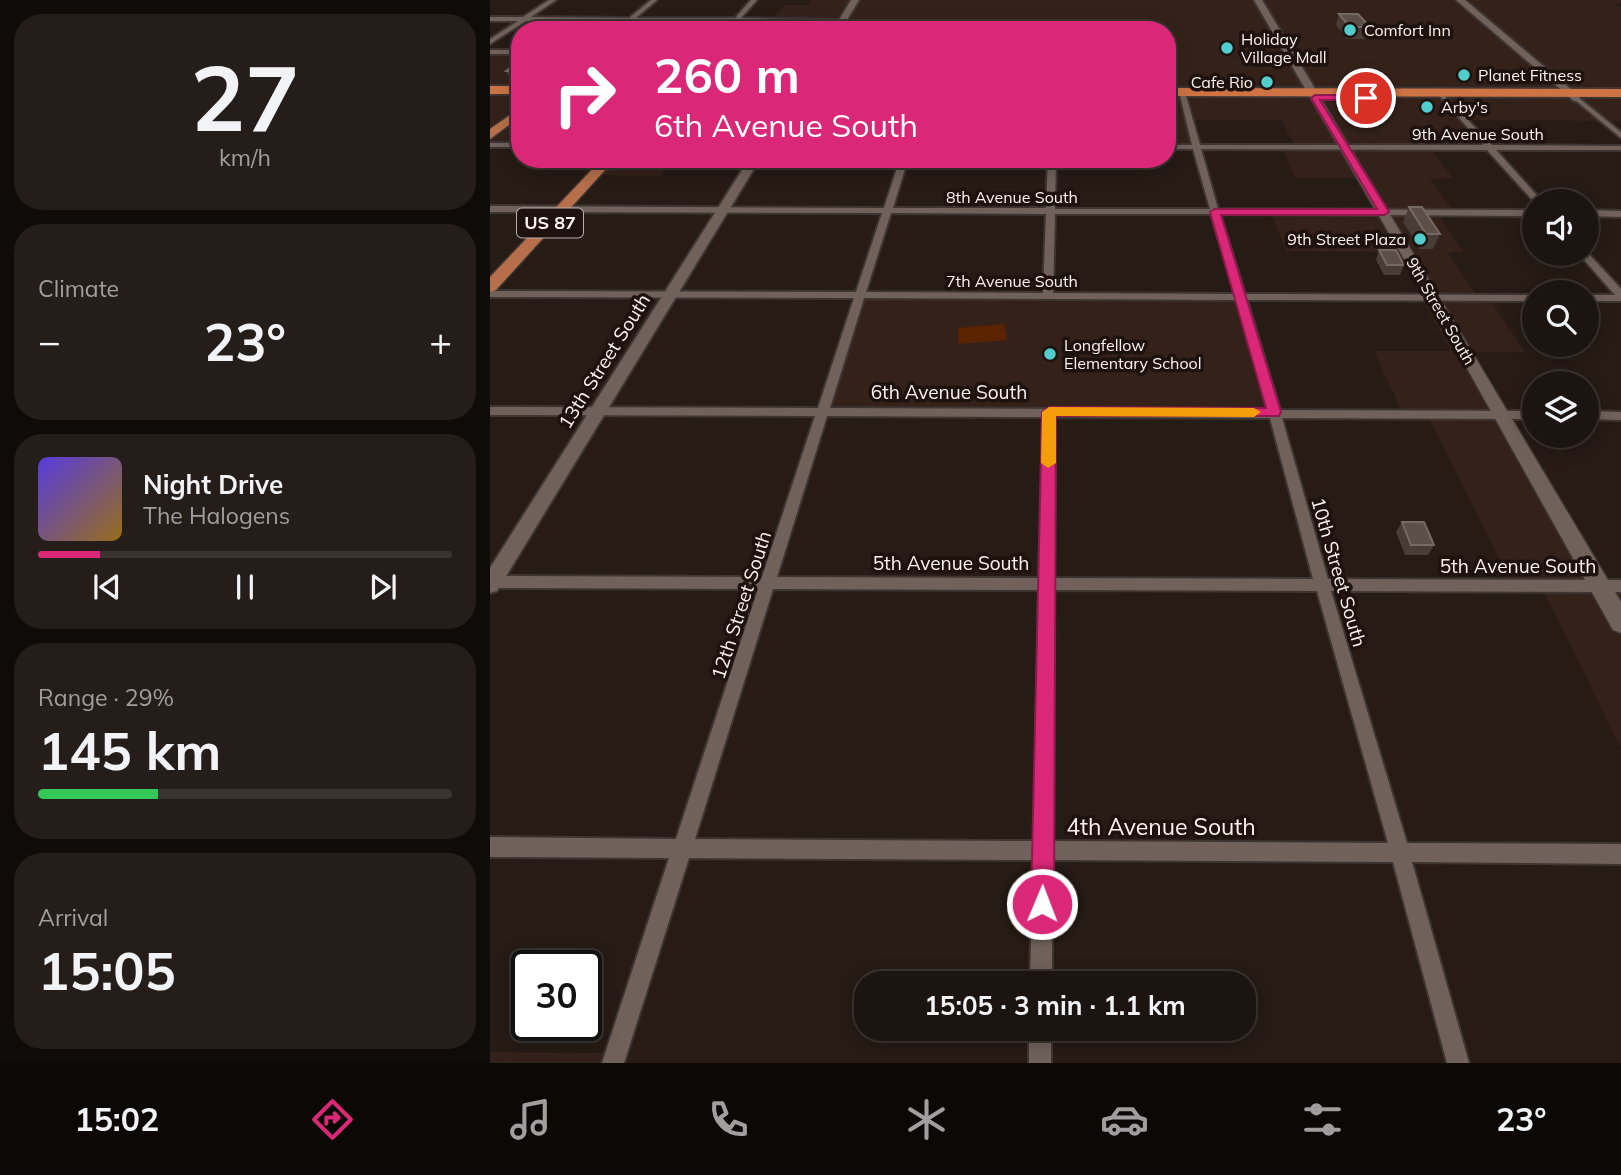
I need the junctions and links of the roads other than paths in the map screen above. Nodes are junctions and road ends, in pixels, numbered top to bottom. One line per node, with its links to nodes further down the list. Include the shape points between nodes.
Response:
1 (554, 0): 8 (street)
2 (654, 0): 9 (street)
3 (754, 0): 10 (street)
4 (855, 0): 11 (street)
5 (1258, 0): 22 (street, 9th Street South)
6 (1460, 0): 26 (street)
7 (490, 19): 8 (street)
8 (526, 19): 9 (street); 12 (street)
9 (631, 19): 10 (street); 13 (street)
10 (737, 19): 11 (street)
11 (843, 20)
12 (523, 21)
13 (629, 21)
14 (511, 29): 15 (street)
15 (490, 42)
16 (490, 52): 17 (street)
17 (511, 52)
18 (490, 90): 19 (highway)
19 (511, 90)
20 (1621, 93): 26 (highway)
21 (1178, 94): 22 (highway); 34 (street, 10th Street South)
22 (1313, 95): 23 (highway); 35 (main road, 9th Street South)
23 (1443, 95): 26 (highway); 36 (street)
24 (490, 96): 25 (highway)
25 (511, 96)
26 (1574, 96): 27 (highway); 30 (street)
27 (1621, 99)
28 (511, 118): 29 (main road)
29 (490, 135)
30 (1621, 136)
31 (490, 145): 32 (street)
32 (511, 145)
33 (1176, 147): 34 (street, 9th Avenue South)
34 (1198, 147): 35 (street, 9th Avenue South); 48 (street, 10th Street South)
35 (1346, 147): 36 (street, 9th Avenue South); 49 (main road, 9th Street South)
36 (1489, 148): 37 (street, 9th Avenue South); 42 (street)
37 (1621, 148)
38 (601, 168): 44 (main road, US 87)
39 (749, 168): 45 (street, 13th Street South)
40 (901, 168): 46 (street, 12th Street South)
41 (1052, 168): 47 (street)
42 (1527, 189)
43 (490, 209): 44 (street, 8th Avenue South)
44 (562, 210): 45 (street, 8th Avenue South); 54 (main road, US 87)
45 (723, 210): 46 (street, 8th Avenue South); 56 (street, 13th Street South)
46 (887, 211): 47 (street, 8th Avenue South); 57 (street, 12th Street South)
47 (1051, 212): 48 (street, 8th Avenue South); 58 (street)
48 (1215, 212): 49 (street, 8th Avenue South); 59 (street, 10th Street South)
49 (1384, 212): 50 (street, 8th Avenue South); 61 (main road, 9th Street South)
50 (1522, 213)
51 (1599, 214): 52 (street)
52 (1621, 214)
53 (1594, 266): 60 (street)
54 (490, 287)
55 (490, 294): 56 (street, 7th Avenue South)
56 (670, 295): 57 (street, 7th Avenue South); 65 (street, 13th Street South)
57 (860, 296): 58 (street, 7th Avenue South); 66 (street, 12th Street South)
58 (1048, 296): 59 (street, 7th Avenue South)
59 (1241, 297): 61 (street, 7th Avenue South); 68 (street, 10th Street South)
60 (1621, 297): 63 (street)
61 (1434, 298): 62 (street, 7th Avenue South); 69 (main road, 9th Street South)
62 (1522, 298)
63 (1599, 298)
64 (490, 411): 65 (street, 6th Avenue South)
65 (598, 411): 66 (street, 6th Avenue South); 74 (street, 13th Street South)
66 (823, 411): 67 (street, 6th Avenue South); 73 (street, 12th Street South)
67 (1049, 412): 68 (street, 6th Avenue South); 75 (street)
68 (1275, 412): 69 (street, 6th Avenue South); 76 (street, 10th Street South)
69 (1501, 415): 70 (street, 6th Avenue South); 77 (main road, 9th Street South)
70 (1522, 415)
71 (1599, 415): 72 (street)
72 (1621, 415)
73 (769, 581): 74 (street, 5th Avenue South); 75 (street, 5th Avenue South); 81 (street, 12th Street South)
74 (491, 583)
75 (1048, 583): 76 (street, 5th Avenue South); 82 (street)
76 (1322, 584): 77 (street, 5th Avenue South); 83 (street, 10th Street South)
77 (1599, 585): 78 (street, 5th Avenue South); 79 (main road, 9th Street South)
78 (1621, 586)
79 (1621, 623)
80 (490, 847): 81 (street, 4th Avenue South)
81 (681, 848): 82 (street, 4th Avenue South); 87 (street, 12th Street South)
82 (1043, 850): 83 (street, 4th Avenue South); 85 (street)
83 (1400, 853): 84 (street, 4th Avenue South); 89 (street, 10th Street South)
84 (1621, 854)
85 (1041, 971)
86 (1040, 1041): 88 (street)
87 (613, 1063)
88 (1040, 1063)
89 (1458, 1063)

